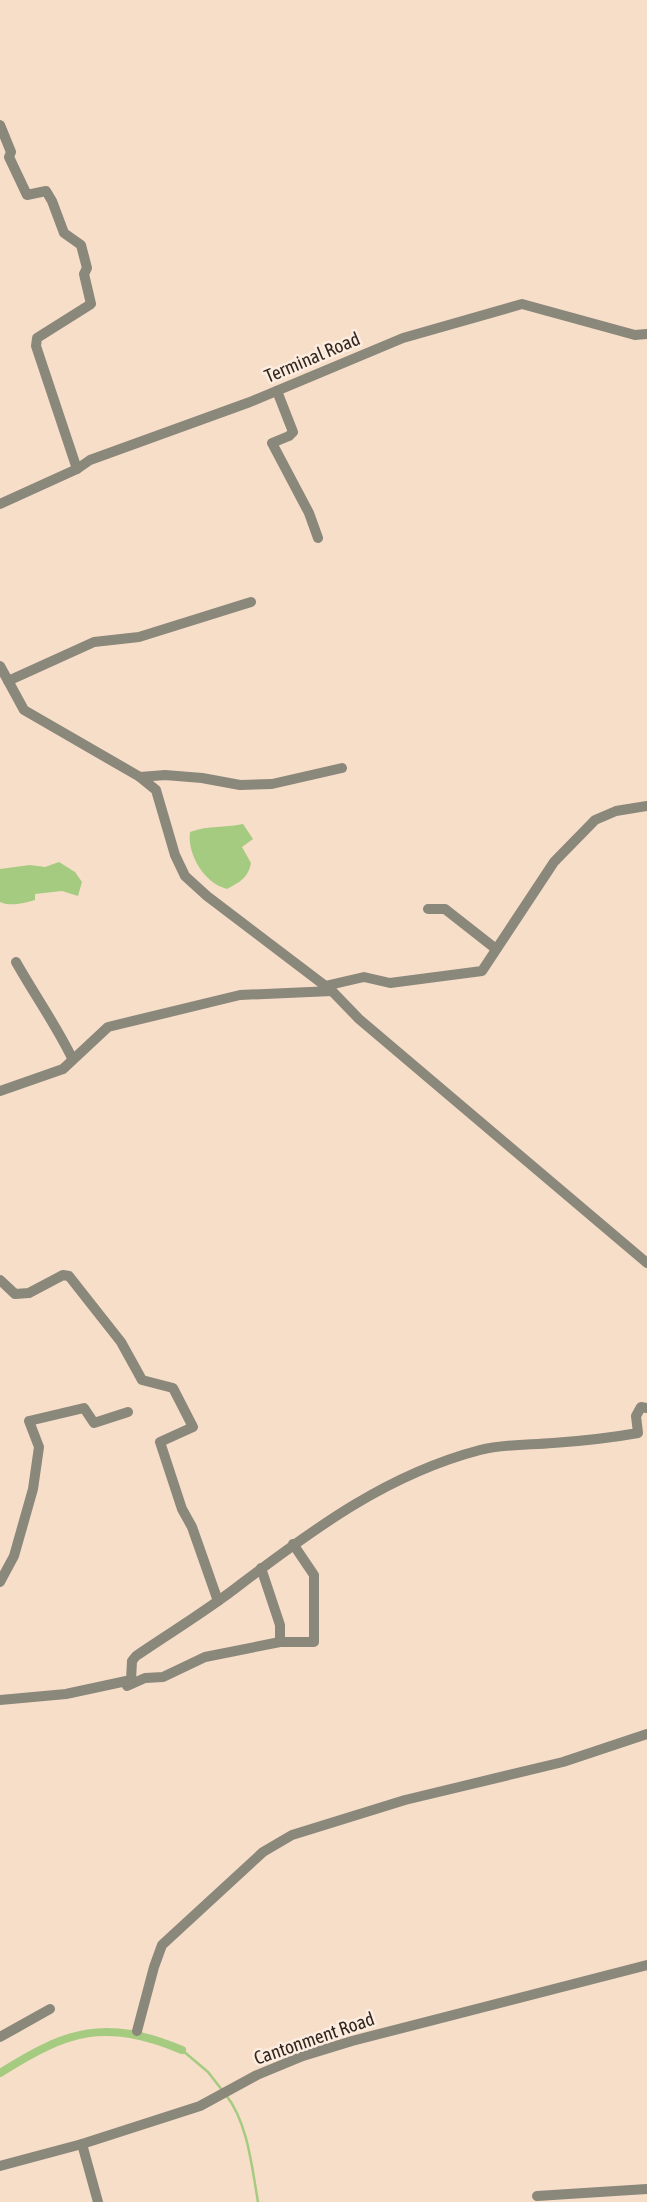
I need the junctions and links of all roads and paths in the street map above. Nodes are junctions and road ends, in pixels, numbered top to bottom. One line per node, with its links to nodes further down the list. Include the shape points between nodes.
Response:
1 (0, 125): 4 (street, via 27,195 46,191 64,233 80,245 87,268 84,274 91,304 37,338 36,346)
2 (647, 334): 3 (street, Terminal Road, via 635,335 522,304 403,338)
3 (277, 391): 4 (street, Terminal Road, via 90,460); 6 (street, via 293,432 272,443)
4 (77, 469): 5 (street, Terminal Road)
5 (0, 504)
6 (318, 538)
7 (251, 602): 9 (street, via 139,636 94,642)
8 (0, 666): 9 (street)
9 (8, 681): 11 (street, via 24,710)
10 (342, 768): 11 (street, via 272,784)
11 (140, 777): 16 (street, via 156,790 185,876)
12 (647, 806): 14 (street, via 595,820 554,862)
13 (428, 909): 14 (street, via 445,909)
14 (496, 949): 16 (street, via 482,971 390,984 364,977)
15 (16, 962): 17 (street)
16 (329, 989): 17 (street, via 240,995 108,1027); 19 (street)
17 (72, 1058): 18 (street, via 62,1069)
18 (0, 1091)
19 (647, 1263)
20 (0, 1280): 26 (street, via 15,1294 69,1276 121,1342 142,1380 173,1388 193,1427 160,1442)
21 (647, 1408): 23 (street, via 640,1407 636,1416 638,1433 481,1450 404,1476)
22 (128, 1412): 25 (street, via 94,1423 84,1408 29,1421 38,1447 33,1489 14,1556)
23 (293, 1544): 24 (street); 27 (street, via 314,1575 314,1642)
24 (261, 1568): 26 (street); 27 (street, via 280,1625)
25 (0, 1582)
26 (218, 1601): 28 (street, via 136,1656 131,1680)
27 (280, 1642): 28 (street, via 205,1657 163,1677)
28 (121, 1684): 29 (street)
29 (0, 1700)
30 (647, 1734): 33 (street, via 563,1762 405,1800 292,1835 263,1852 162,1945)
31 (647, 1965): 35 (street, Cantonment Road, via 303,2056 200,2106)
32 (50, 2009): 34 (street)
33 (137, 2031)
34 (0, 2037)
35 (82, 2144): 36 (street, Cantonment Road); 39 (street)
36 (0, 2166)
37 (647, 2189): 38 (street)
38 (537, 2196)
39 (99, 2202)

